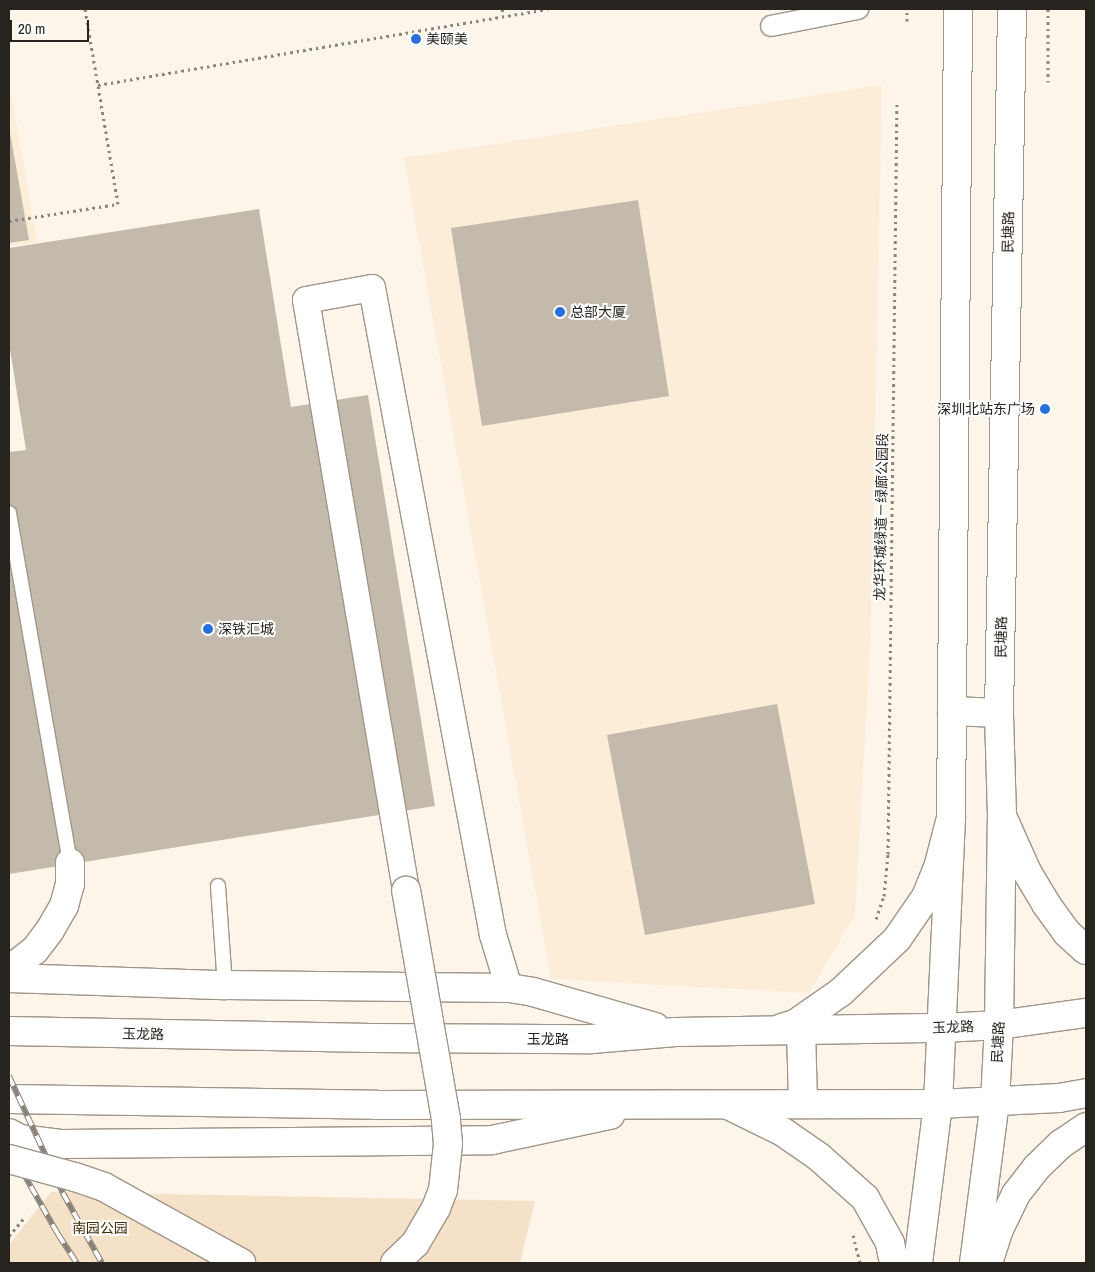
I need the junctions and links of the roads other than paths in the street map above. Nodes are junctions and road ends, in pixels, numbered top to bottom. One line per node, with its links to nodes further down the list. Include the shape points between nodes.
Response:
1 (858, 9): 4 (street)
2 (958, 9): 6 (main road)
3 (1012, 9): 7 (main road, 民塘路)
4 (771, 26)
5 (9, 513): 10 (lane)
6 (952, 711): 7 (main road); 9 (main road)
7 (999, 713): 8 (main road, 民塘路)
8 (1002, 816): 13 (main road, via 1027,872 1046,904 1067,933); 21 (main road, 民塘路)
9 (951, 818): 22 (main road); 23 (main road, via 926,897 897,939 841,992)
10 (70, 863): 14 (main road, via 70,884 64,906 35,950)
11 (218, 886): 17 (lane)
12 (406, 890): 18 (street, via 306,300 372,288 493,935); 39 (main road, bridge, via 448,1144 443,1190 436,1208 415,1244)
13 (1086, 950)
14 (9, 970)
15 (9, 978): 16 (main road)
16 (38, 980): 17 (main road); 19 (main road)
17 (225, 985): 18 (main road)
18 (509, 988): 25 (main road)
19 (9, 989)
20 (1086, 1013): 21 (main road, 玉龙路)
21 (1000, 1025): 22 (main road, 玉龙路); 28 (main road, 民塘路)
22 (943, 1028): 23 (main road, 玉龙路); 31 (main road)
23 (788, 1030): 25 (main road, 玉龙路); 30 (main road)
24 (9, 1032): 25 (main road, 玉龙路, via 592,1039)
25 (676, 1032)
26 (1086, 1093): 28 (main road, via 1059,1098)
27 (9, 1099): 32 (main road)
28 (995, 1101): 31 (main road); 42 (main road, 民塘路)
29 (724, 1103): 30 (main road); 32 (main road); 40 (main road, via 783,1132 819,1157 865,1198 890,1243)
30 (803, 1104): 31 (main road)
31 (938, 1104): 41 (main road)
32 (666, 1105): 35 (main road, via 492,1140)
33 (1086, 1127): 43 (main road, via 1061,1144 1016,1194 999,1229)
34 (9, 1134): 35 (main road, via 20,1139)
35 (61, 1144): 37 (main road)
36 (9, 1159): 38 (main road, bridge, via 104,1187)
37 (9, 1164)
38 (241, 1263)
39 (395, 1263)
40 (894, 1263)
41 (918, 1263)
42 (974, 1263)
43 (988, 1263)

